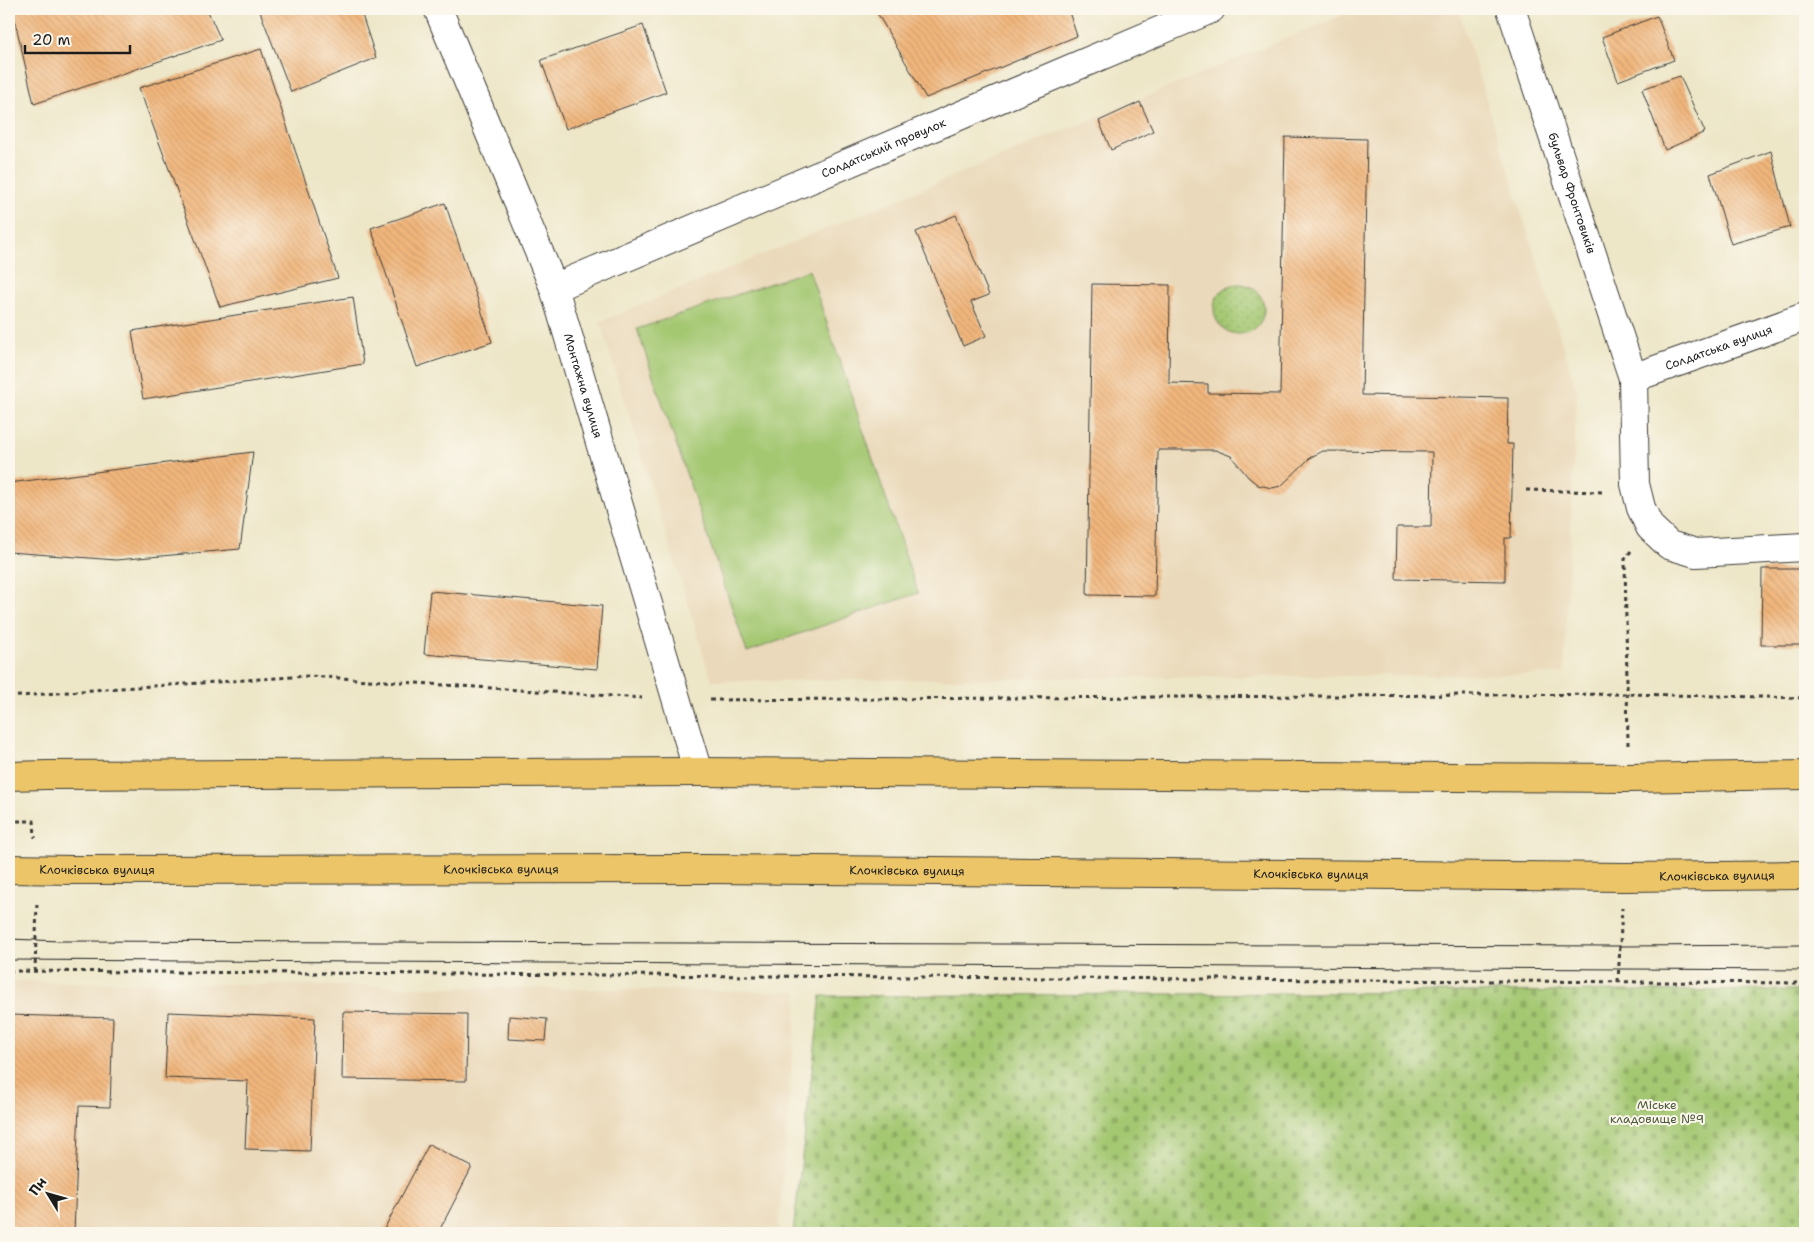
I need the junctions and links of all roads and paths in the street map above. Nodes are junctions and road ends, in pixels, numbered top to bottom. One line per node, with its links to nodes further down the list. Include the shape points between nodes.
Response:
1 (438, 9): 4 (street, Монтажна вулиця)
2 (1211, 9): 4 (street, Солдатський провулок)
3 (1511, 9): 6 (street, бульвар Фронтовиків)
4 (554, 288): 14 (street, Монтажна вулиця)
5 (1805, 317): 6 (street, Солдатська вулиця)
6 (1633, 378): 8 (street, бульвар Фронтовиків)
7 (1526, 490): 8 (path)
8 (1637, 492): 9 (street, бульвар Фронтовиків)
9 (1650, 527): 10 (street, via 1669,545 1696,553); 11 (path, via 1625,559)
10 (1805, 547)
11 (1628, 694): 13 (path); 14 (path); 15 (path)
12 (9, 697): 14 (path, via 309,676)
13 (1805, 698)
14 (676, 700): 16 (street, Монтажна вулиця)
15 (1628, 747)
16 (698, 772): 17 (main road); 18 (main road, via 1618,778)
17 (9, 776)
18 (1805, 776)
19 (9, 868): 20 (main road, Клочківська вулиця, via 706,869 1625,877)
20 (1805, 875)
21 (1623, 902): 25 (path)
22 (37, 903): 24 (path)
23 (9, 971): 24 (path)
24 (35, 972): 25 (path)
25 (1618, 982): 26 (path)
26 (1805, 983)

